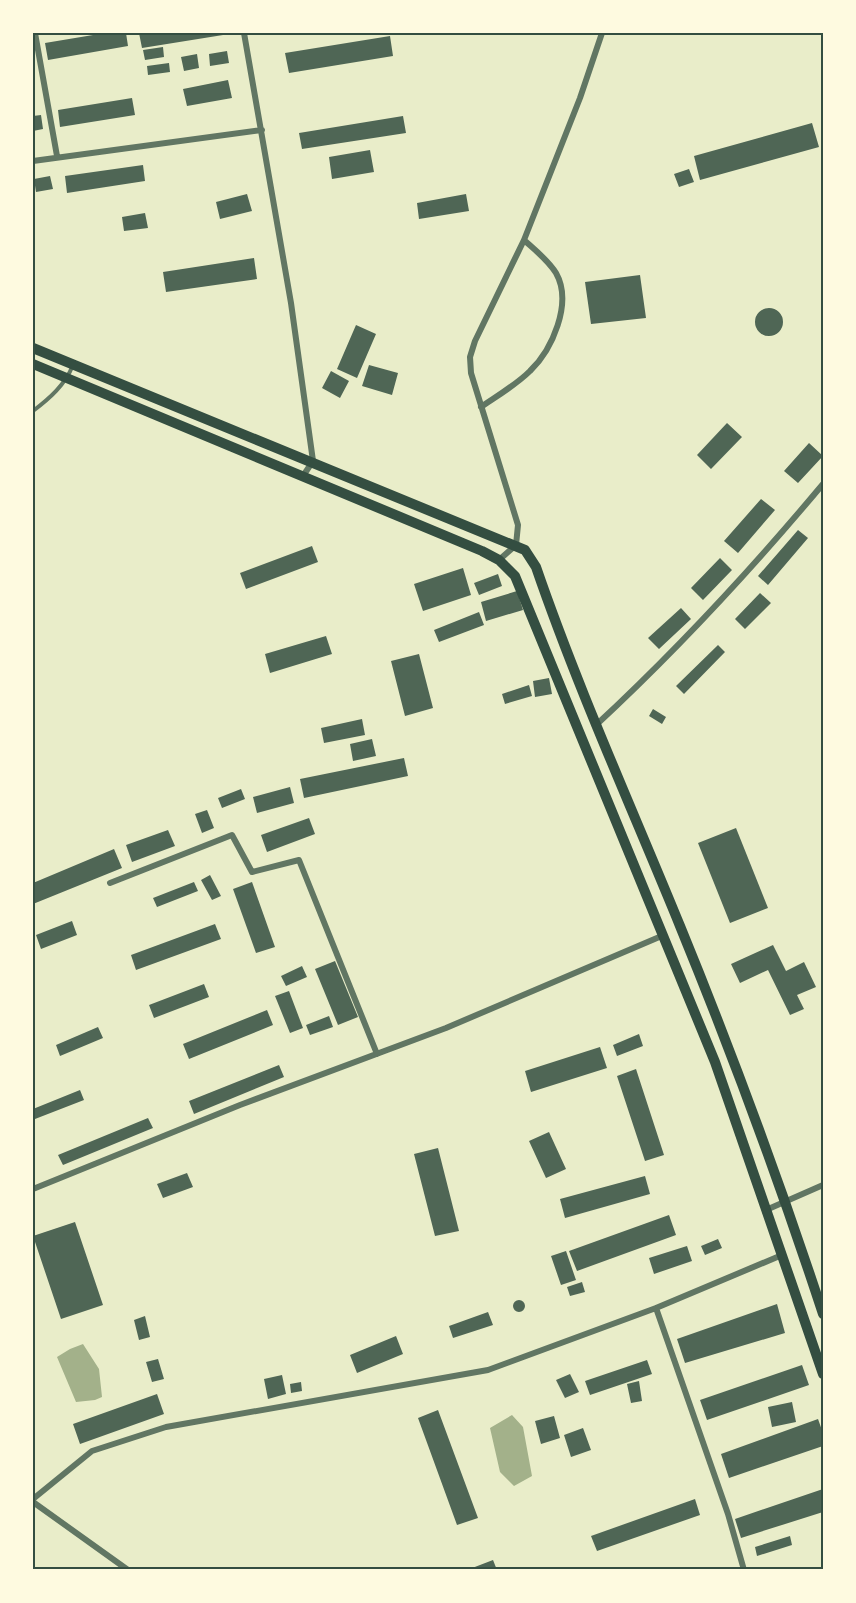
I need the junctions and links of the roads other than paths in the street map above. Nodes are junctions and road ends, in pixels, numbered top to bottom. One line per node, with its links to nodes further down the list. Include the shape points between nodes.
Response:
1 (35, 33): 5 (street)
2 (244, 33): 4 (street)
3 (602, 33): 7 (street)
4 (262, 130): 5 (street); 14 (street)
5 (57, 156): 6 (street)
6 (33, 161)
7 (524, 240): 12 (street, via 470,357); 12 (street, via 558,276 561,311 556,331 530,371)
8 (33, 348): 10 (main road)
9 (33, 364): 11 (main road)
10 (74, 364): 11 (lane); 14 (main road)
11 (68, 379): 13 (lane); 15 (main road)
12 (481, 407): 17 (street, via 518,525)
13 (33, 411)
14 (313, 461): 15 (street); 17 (main road, via 474,531)
15 (303, 476): 18 (main road)
16 (823, 484): 19 (street, via 751,571)
17 (516, 544): 18 (street); 19 (main road, via 536,567)
18 (499, 560): 21 (main road, via 515,576 525,596 568,709)
19 (596, 726): 25 (main road, via 680,927)
20 (110, 883): 22 (street, via 232,835 252,872 299,860)
21 (665, 935): 22 (street); 26 (main road, via 715,1062)
22 (377, 1054): 24 (street)
23 (823, 1185): 25 (street)
24 (34, 1187)
25 (785, 1203): 26 (street); 29 (main road)
26 (766, 1210): 27 (main road)
27 (782, 1254): 28 (street); 30 (main road)
28 (656, 1308): 31 (street, via 488,1370 166,1427 92,1451); 33 (street)
29 (823, 1314)
30 (823, 1374)
31 (33, 1500): 32 (street)
32 (128, 1570)
33 (744, 1570)

